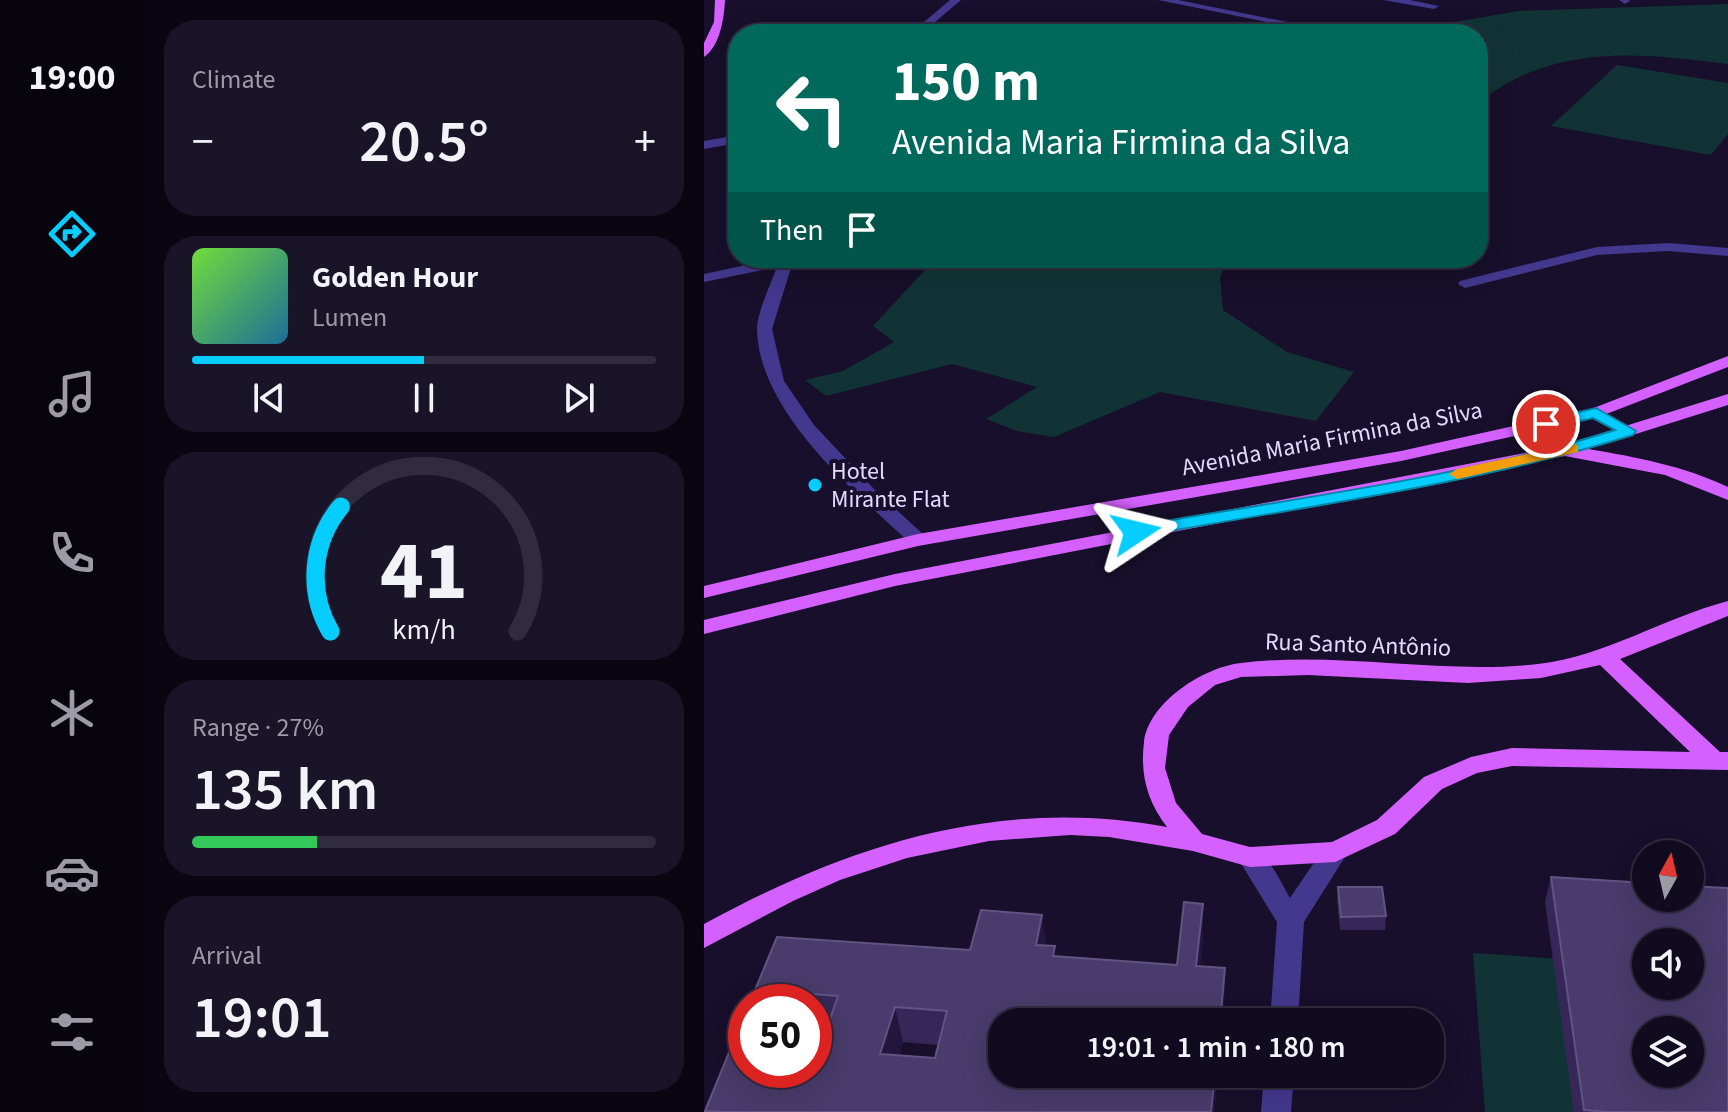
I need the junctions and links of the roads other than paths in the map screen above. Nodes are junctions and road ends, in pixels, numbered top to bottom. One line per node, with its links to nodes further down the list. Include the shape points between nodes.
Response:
1 (720, 0): 8 (main road, via 719,22)
2 (956, 0): 6 (street)
3 (1163, 0): 7 (street)
4 (1388, 0): 5 (street)
5 (1434, 6)
6 (927, 24)
7 (1290, 24)
8 (707, 43): 9 (main road)
9 (704, 54)
10 (728, 141): 11 (street)
11 (704, 145)
12 (1728, 252): 16 (street, via 1668,247 1597,251)
13 (750, 268): 15 (street)
14 (783, 268): 23 (street, via 764,329 776,381 808,429)
15 (704, 278)
16 (1465, 284)
17 (1728, 361): 19 (main road, Avenida Maria Firmina da Silva)
18 (1728, 399): 20 (main road)
19 (1596, 413): 20 (main road); 23 (main road, Avenida Maria Firmina da Silva, via 1401,456)
20 (1628, 431): 21 (main road)
21 (1564, 451): 22 (main road, via 1649,466); 25 (main road)
22 (1728, 494)
23 (918, 540): 24 (main road, Avenida Maria Firmina da Silva)
24 (884, 549): 25 (main road); 26 (main road, Avenida Maria Firmina da Silva)
25 (895, 580): 28 (main road)
26 (704, 592)
27 (1728, 608): 29 (main road, Rua Santo Antônio)
28 (704, 627)
29 (1605, 657): 30 (main road); 31 (main road, Rua Santo Antônio, via 1541,671 1468,676 1308,668 1240,670 1207,680 1180,701 1157,734 1153,768 1165,806)
30 (1721, 760): 32 (main road, via 1512,757 1471,766 1433,783 1386,827)
31 (1193, 841): 33 (main road); 35 (main road, via 1107,827 1035,827 959,837 877,855 794,888)
32 (1335, 852): 33 (main road); 34 (street)
33 (1250, 857): 34 (street)
34 (1291, 921): 36 (street)
35 (704, 937)
36 (1285, 1008)
37 (1278, 1088): 38 (street)
38 (1276, 1112)

